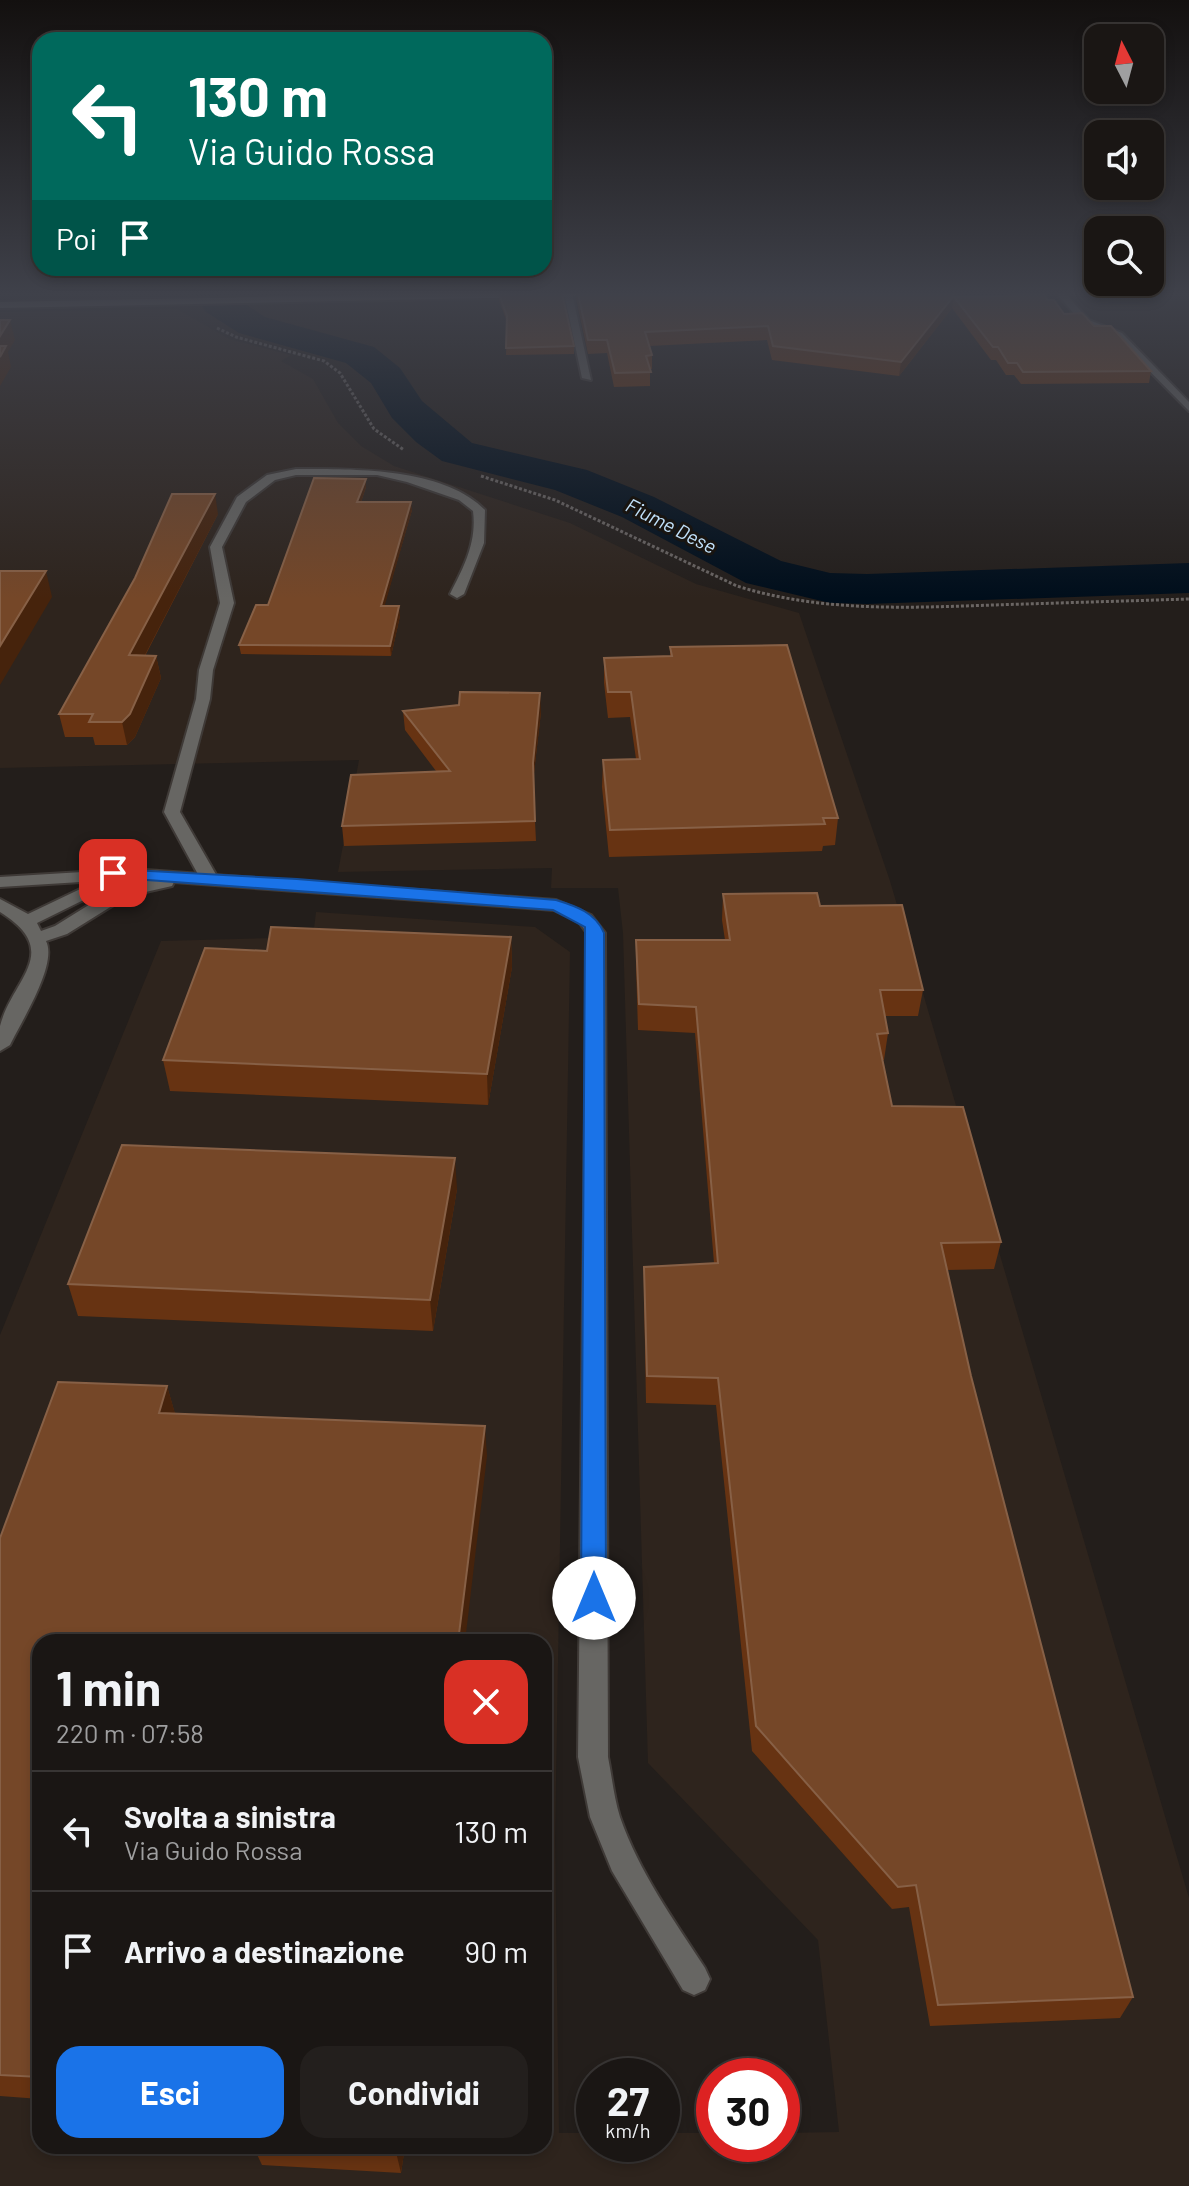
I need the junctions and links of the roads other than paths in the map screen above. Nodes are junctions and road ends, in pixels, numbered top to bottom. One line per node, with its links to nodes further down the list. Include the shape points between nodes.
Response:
1 (457, 594): 4 (street, via 480,533 479,510 463,498 377,472 321,470 271,477 241,500 216,547 227,603 172,812)
2 (132, 874): 3 (street); 5 (street); 7 (street)
3 (181, 878): 4 (street); 8 (street, via 122,892 61,930)
4 (209, 878): 10 (street, via 556,905 593,925 593,1757 619,1855)
5 (0, 882)
6 (0, 904): 7 (street)
7 (27, 921): 8 (street)
8 (37, 938): 9 (street, via 41,949 35,975)
9 (0, 1045)
10 (694, 1979)

